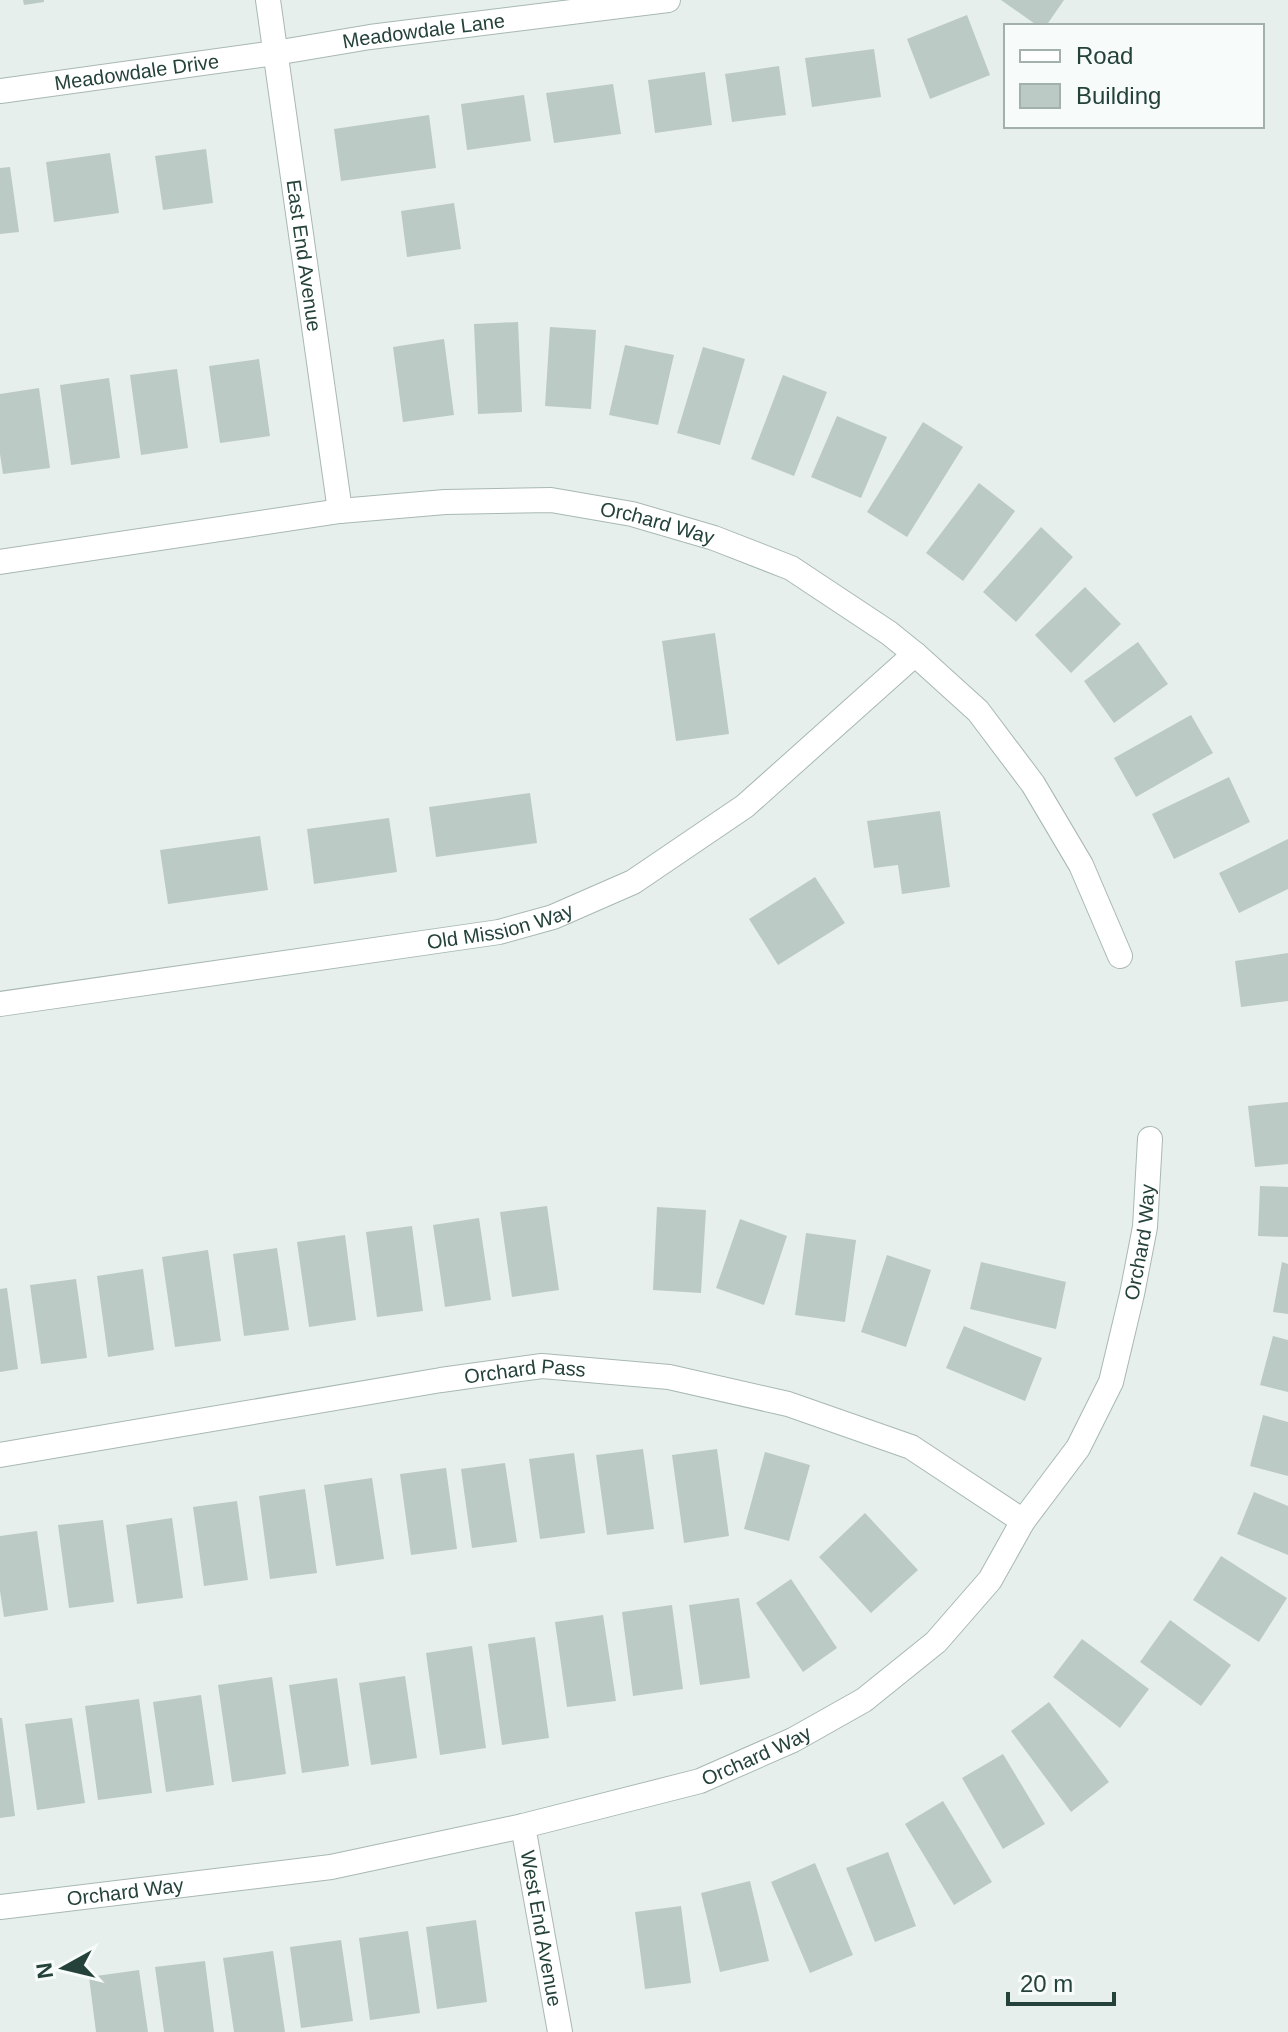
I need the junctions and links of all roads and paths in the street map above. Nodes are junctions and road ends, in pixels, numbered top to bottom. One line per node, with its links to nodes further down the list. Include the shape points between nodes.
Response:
1 (268, 0): 3 (street, East End Avenue)
2 (668, 0): 3 (street, Meadowdale Lane)
3 (275, 53): 4 (street, Meadowdale Drive); 5 (street, East End Avenue)
4 (0, 91)
5 (340, 511): 6 (street, Orchard Way); 7 (street, Orchard Way, via 551,500 632,514 791,568)
6 (0, 562)
7 (915, 654): 8 (street, Orchard Way, via 978,711 1033,784 1081,865); 9 (street, Old Mission Way, via 745,806 633,882 553,917 499,932)
8 (1120, 956)
9 (0, 1004)
10 (1150, 1139): 12 (street, Orchard Way, via 1145,1227 1111,1382 1078,1448)
11 (0, 1455): 12 (street, Orchard Pass, via 542,1366 669,1377 788,1404 911,1447)
12 (1023, 1521): 13 (street, Orchard Way, via 990,1580 936,1642 864,1700 793,1740 700,1781)
13 (523, 1826): 14 (street, Orchard Way, via 331,1867); 15 (street, West End Avenue)
14 (0, 1907)
15 (560, 2032)

